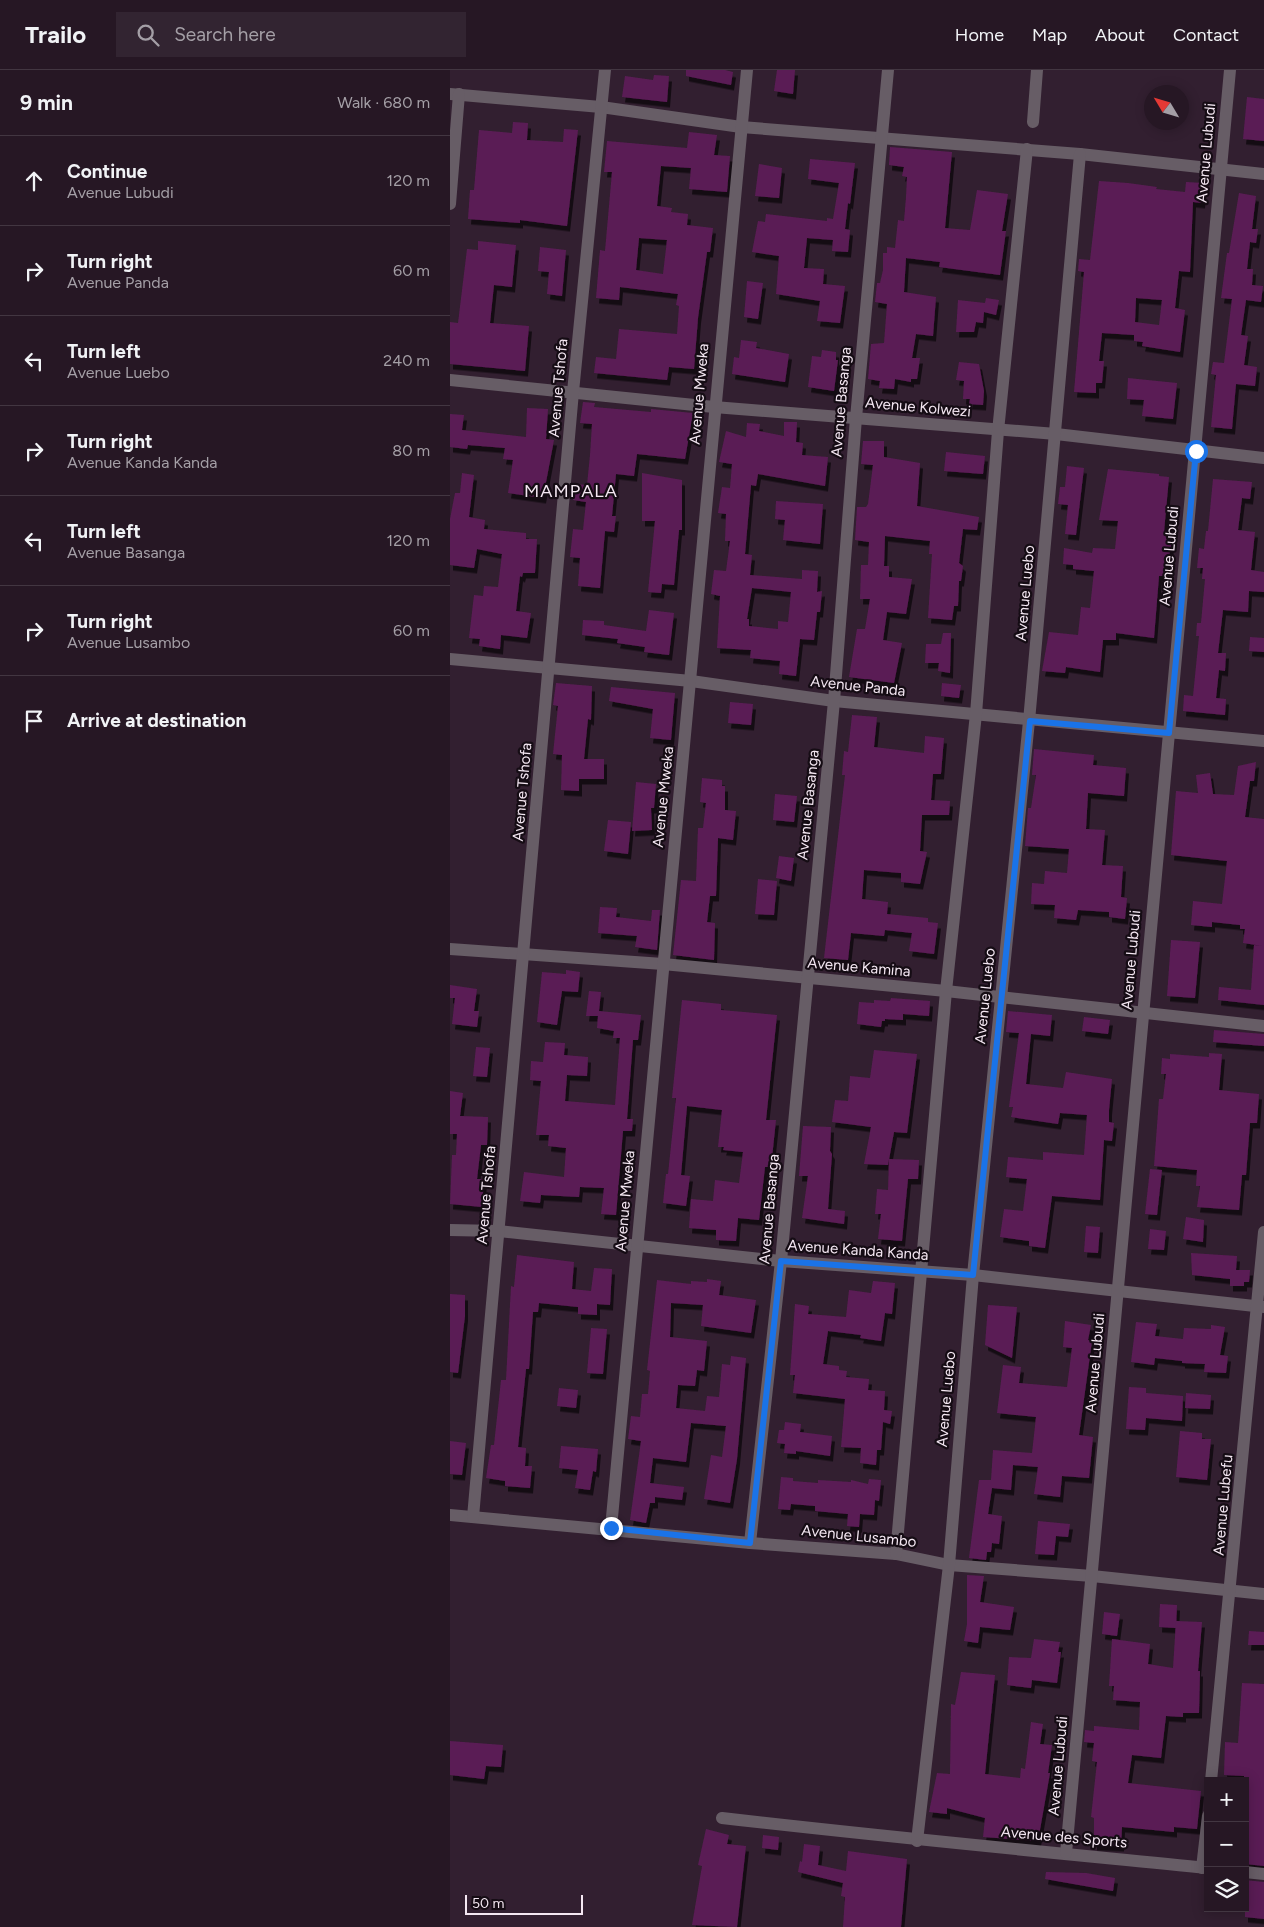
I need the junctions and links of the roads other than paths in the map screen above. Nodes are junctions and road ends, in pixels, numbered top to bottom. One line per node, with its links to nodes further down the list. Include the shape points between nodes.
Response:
1 (605, 70): 7 (street, Avenue Tshofa)
2 (747, 70): 9 (street, Avenue Mweka)
3 (888, 70): 10 (street, Avenue Basanga)
4 (1037, 70): 8 (street)
5 (1230, 70): 13 (street, Avenue Lubudi)
6 (454, 94): 7 (street); 15 (street)
7 (601, 107): 9 (street); 17 (street, Avenue Tshofa)
8 (1033, 122)
9 (741, 127): 10 (street); 18 (street, Avenue Mweka)
10 (881, 138): 11 (street); 19 (street, Avenue Basanga)
11 (1027, 149): 12 (street); 20 (street)
12 (1080, 154): 13 (street); 21 (street, Avenue Luebo)
13 (1220, 168): 14 (street); 22 (street, Avenue Lubudi)
14 (1264, 174)
15 (450, 204)
16 (450, 380): 17 (street, Avenue Kolwezi)
17 (573, 392): 18 (street, Avenue Kolwezi); 25 (street, Avenue Tshofa)
18 (714, 407): 19 (street, Avenue Kolwezi); 26 (street, Avenue Mweka)
19 (856, 418): 20 (street, Avenue Kolwezi); 27 (street, Avenue Basanga)
20 (998, 431): 21 (street, Avenue Kolwezi); 28 (street)
21 (1056, 434): 22 (street, Avenue Kolwezi); 29 (street, Avenue Luebo)
22 (1196, 451): 23 (street, Avenue Kolwezi); 30 (street, Avenue Lubudi)
23 (1264, 458)
24 (450, 659): 25 (street, Avenue Panda)
25 (550, 668): 26 (street, Avenue Panda); 33 (street, Avenue Tshofa)
26 (691, 681): 27 (street, Avenue Panda); 34 (street, Avenue Mweka)
27 (834, 701): 28 (street, Avenue Panda); 35 (street, Avenue Basanga)
28 (976, 714): 29 (street, Avenue Panda); 36 (street)
29 (1030, 721): 30 (street, Avenue Panda); 37 (street, Avenue Luebo)
30 (1169, 733): 31 (street, Avenue Panda); 38 (street, Avenue Lubudi)
31 (1264, 741)
32 (450, 949): 33 (street, Avenue Kamina)
33 (524, 954): 34 (street, Avenue Kamina); 41 (street, Avenue Tshofa)
34 (663, 964): 35 (street, Avenue Kamina); 43 (street, Avenue Mweka)
35 (807, 979): 36 (street, Avenue Kamina); 44 (street, Avenue Basanga)
36 (946, 991): 37 (street, Avenue Kamina); 45 (street)
37 (1001, 998): 38 (street, Avenue Kamina); 46 (street, Avenue Luebo)
38 (1143, 1013): 39 (street, Avenue Kamina); 47 (street, Avenue Lubudi)
39 (1264, 1026)
40 (450, 1230): 41 (street, Avenue Kanda Kanda)
41 (499, 1231): 43 (street, Avenue Kanda Kanda); 50 (street, Avenue Tshofa)
42 (1264, 1232): 48 (street, Avenue Lubefu)
43 (638, 1244): 44 (street, Avenue Kanda Kanda); 51 (street, Avenue Mweka)
44 (781, 1261): 45 (street, Avenue Kanda Kanda); 52 (street, Avenue Basanga)
45 (922, 1271): 46 (street, Avenue Kanda Kanda); 53 (street)
46 (973, 1275): 47 (street, Avenue Kanda Kanda); 54 (street, Avenue Luebo)
47 (1118, 1290): 48 (street, Avenue Kanda Kanda); 55 (street, Avenue Lubudi)
48 (1261, 1307): 56 (street, Avenue Lubefu)
49 (450, 1515): 50 (street, Avenue Lusambo)
50 (472, 1516): 51 (street, Avenue Lusambo)
51 (611, 1528): 52 (street, Avenue Lusambo)
52 (750, 1543): 53 (street, Avenue Lusambo)
53 (896, 1554): 54 (street, Avenue Lusambo)
54 (949, 1565): 55 (street, Avenue Lusambo); 61 (street, Avenue Luebo)
55 (1092, 1576): 56 (street, Avenue Lusambo); 62 (street, Avenue Lubudi)
56 (1231, 1591): 57 (street, Avenue Lusambo); 58 (street, Avenue Lubefu)
57 (1264, 1594)
58 (1212, 1777)
59 (722, 1818): 61 (street, Avenue des Sports)
60 (1208, 1822): 63 (street)
61 (918, 1841): 62 (street, Avenue des Sports)
62 (1066, 1852): 64 (street, Avenue des Sports)
63 (1205, 1867)
64 (1204, 1868)
65 (1249, 1872): 66 (street)
66 (1264, 1874)

